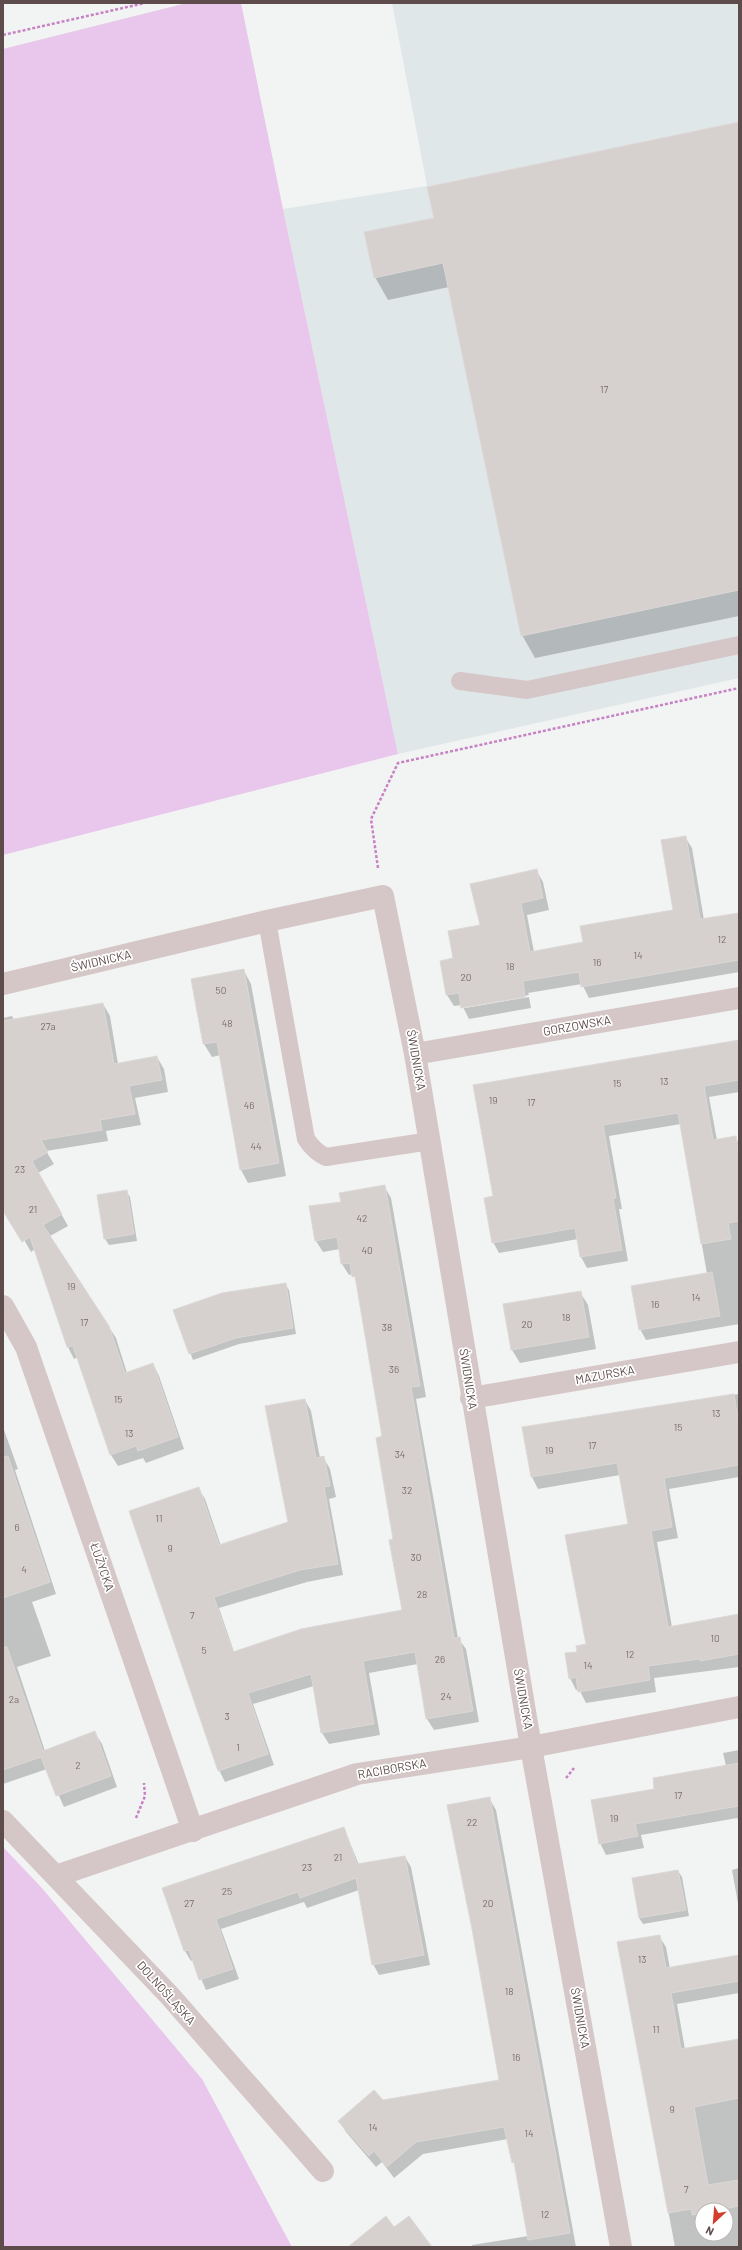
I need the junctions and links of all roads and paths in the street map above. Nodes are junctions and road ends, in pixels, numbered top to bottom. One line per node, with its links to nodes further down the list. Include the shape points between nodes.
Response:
1 (145, 3): 2 (path)
2 (3, 35)
3 (739, 645): 4 (lane, via 527,690)
4 (460, 681)
5 (739, 688): 6 (path, via 398,763 370,819)
6 (383, 896): 7 (street, ŚWIDNICKA); 10 (street, ŚWIDNICKA)
7 (268, 921): 8 (street, ŚWIDNICKA); 11 (lane, via 306,1138 311,1146 326,1157)
8 (3, 984)
9 (739, 998): 10 (street, GORZOWSKA)
10 (415, 1054): 11 (street, ŚWIDNICKA)
11 (430, 1141): 14 (street, ŚWIDNICKA)
12 (3, 1306): 18 (street, ŁUŻYCKA, via 26,1347)
13 (739, 1352): 14 (street, MAZURSKA)
14 (471, 1398): 16 (street, ŚWIDNICKA)
15 (739, 1707): 16 (street, RACIBORSKA)
16 (531, 1747): 18 (street, RACIBORSKA, via 357,1774); 21 (street, ŚWIDNICKA)
17 (3, 1821): 19 (street, DOLNOŚLĄSKA)
18 (193, 1831): 19 (street, RACIBORSKA)
19 (56, 1876): 20 (street, DOLNOŚLĄSKA, via 170,1996)
20 (323, 2170)
21 (621, 2247)

